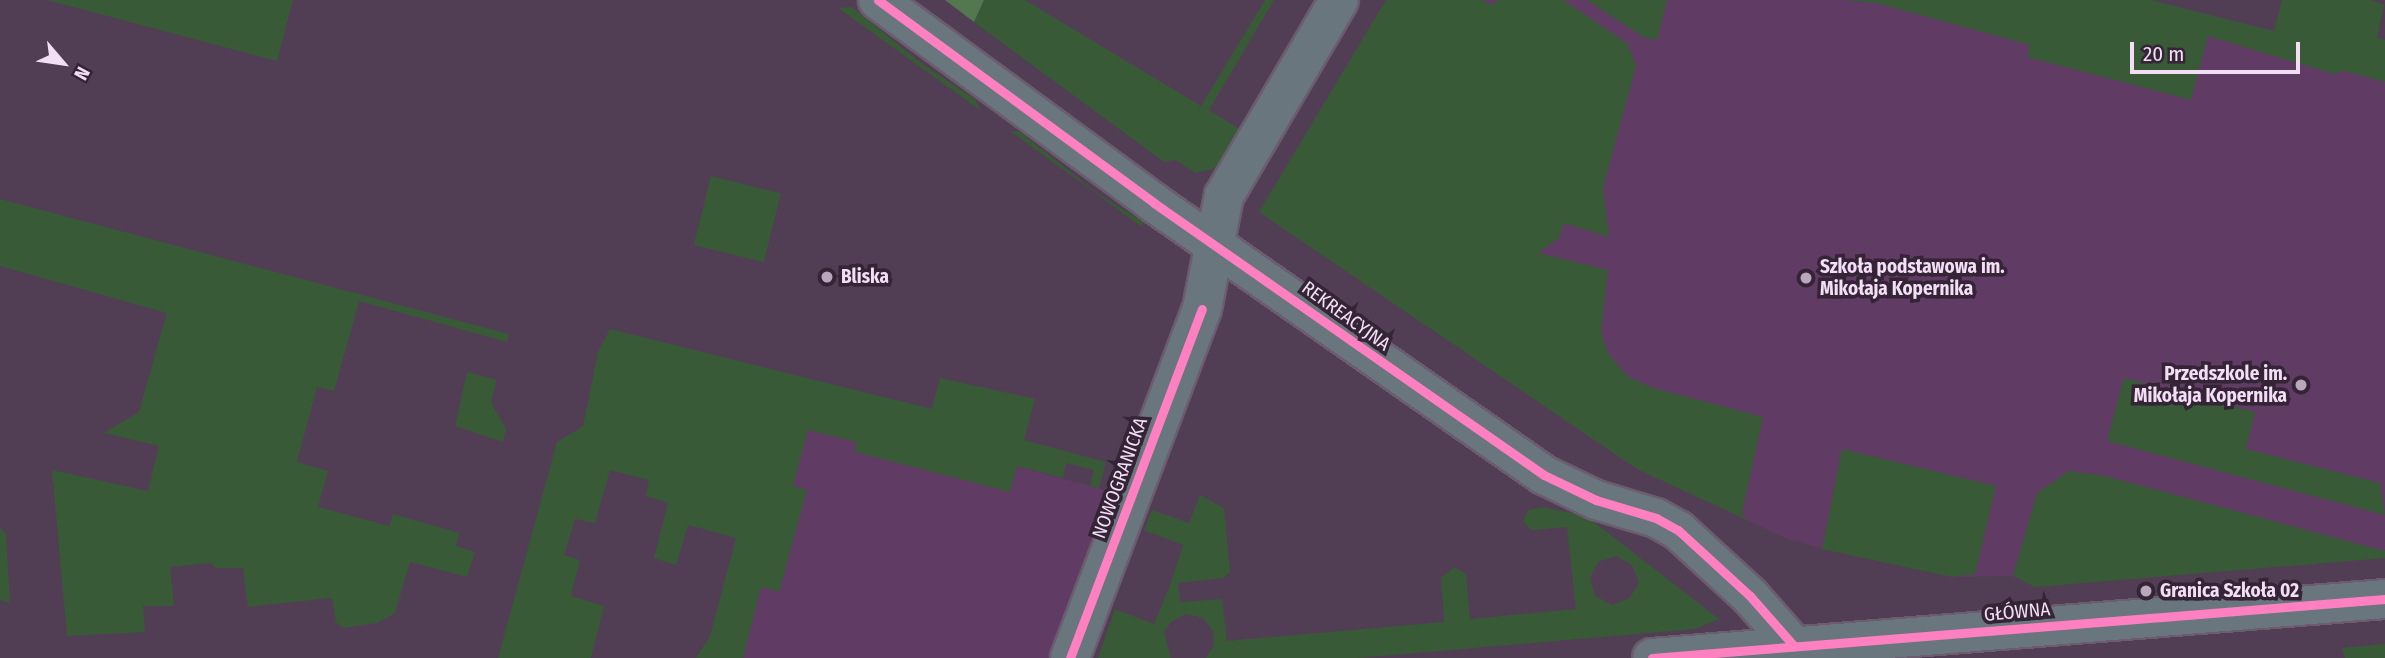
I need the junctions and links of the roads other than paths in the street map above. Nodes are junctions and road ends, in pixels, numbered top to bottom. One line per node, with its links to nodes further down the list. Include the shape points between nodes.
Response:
1 (878, 0): 3 (street, REKREACYJNA)
2 (1339, 0): 3 (street, NOWOGRANICKA, via 1228,186)
3 (1214, 244): 5 (street, REKREACYJNA, via 1544,475 1678,530 1750,596); 6 (street, NOWOGRANICKA, via 1202,309)
4 (2385, 599): 5 (street, GŁÓWNA)
5 (1794, 646): 7 (street, GŁÓWNA)
6 (1070, 658)
7 (1652, 658)

